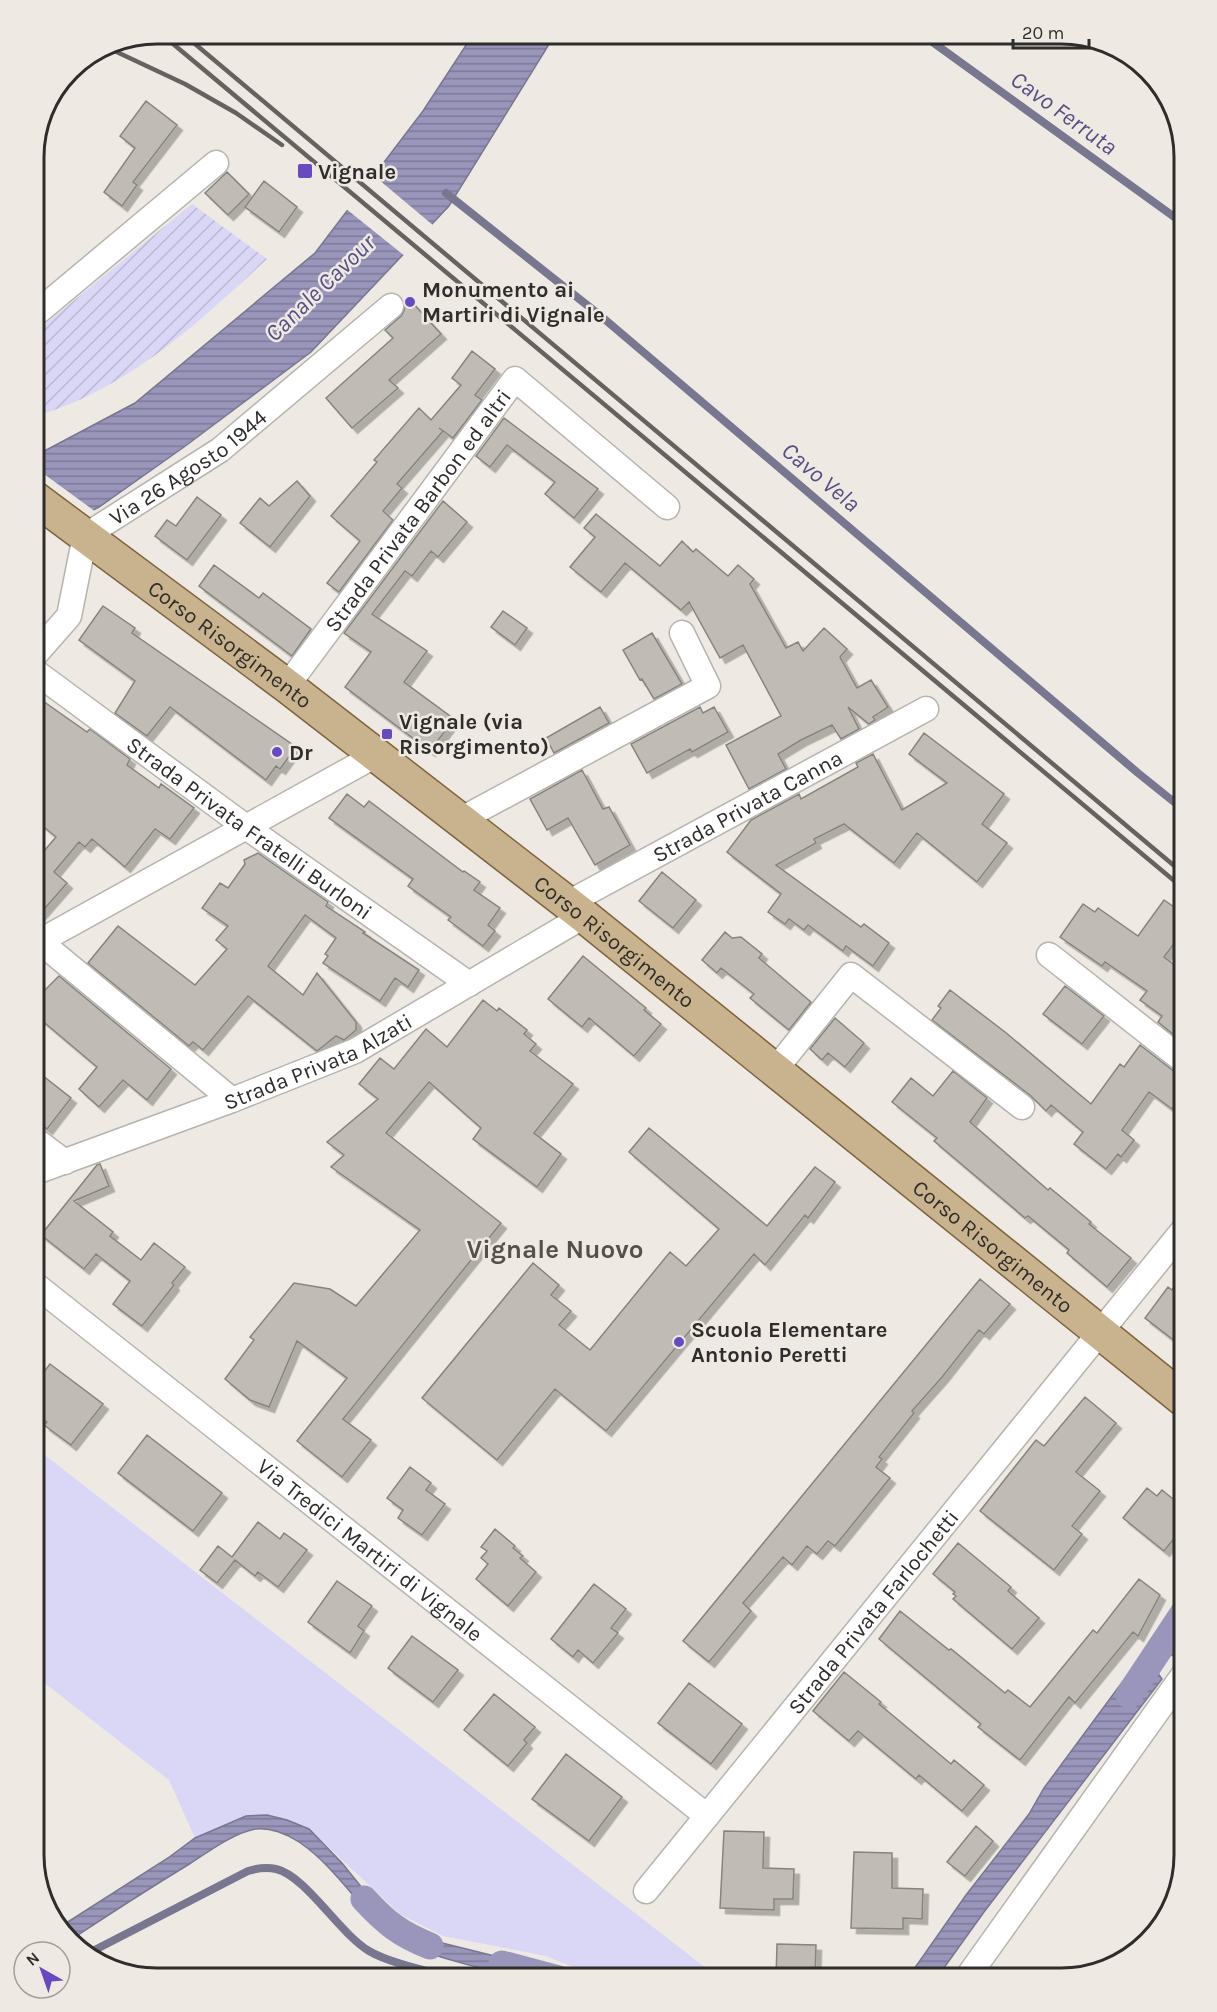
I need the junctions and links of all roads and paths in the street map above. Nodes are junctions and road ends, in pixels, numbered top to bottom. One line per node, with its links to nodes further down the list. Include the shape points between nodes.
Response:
1 (216, 163): 3 (street)
2 (391, 306): 6 (street, Via 26 Agosto 1944, via 220,450)
3 (44, 307)
4 (44, 506): 6 (main road, Corso Risorgimento)
5 (667, 507): 10 (street, Strada Privata Barbon ed altri, via 514,379)
6 (80, 532): 8 (street, Via 26 Agosto 1944, via 69,616); 10 (main road, Corso Risorgimento)
7 (682, 633): 13 (street, via 708,686)
8 (44, 644)
9 (44, 678): 14 (street, Strada Privata Fratelli Burloni)
10 (287, 686): 12 (main road, Corso Risorgimento)
11 (926, 710): 15 (street, Strada Privata Canna)
12 (376, 755): 13 (main road, Corso Risorgimento); 14 (street)
13 (460, 820): 15 (main road, Corso Risorgimento)
14 (246, 827): 16 (street); 19 (street, Strada Privata Fratelli Burloni)
15 (576, 910): 19 (street, Strada Privata Alzati); 21 (main road, Corso Risorgimento)
16 (44, 935)
17 (44, 947): 22 (street)
18 (1048, 955): 20 (street)
19 (469, 984): 22 (street, Strada Privata Alzati, via 355,1051)
20 (1174, 1053)
21 (775, 1070): 23 (street, via 851,975); 29 (main road, Corso Risorgimento)
22 (232, 1100): 25 (street, Strada Privata Alzati)
23 (1022, 1107)
24 (44, 1146): 25 (street)
25 (65, 1162): 26 (street, Strada Privata Alzati)
26 (44, 1169)
27 (1174, 1241): 29 (street, Strada Privata Farlochetti)
28 (44, 1292): 32 (street, Via Tredici Martiri di Vignale)
29 (1101, 1334): 30 (main road, Corso Risorgimento); 32 (street, Strada Privata Farlochetti)
30 (1174, 1392)
31 (1174, 1688): 34 (street)
32 (707, 1816): 33 (street, Strada Privata Farlochetti)
33 (646, 1891)
34 (974, 1968)

